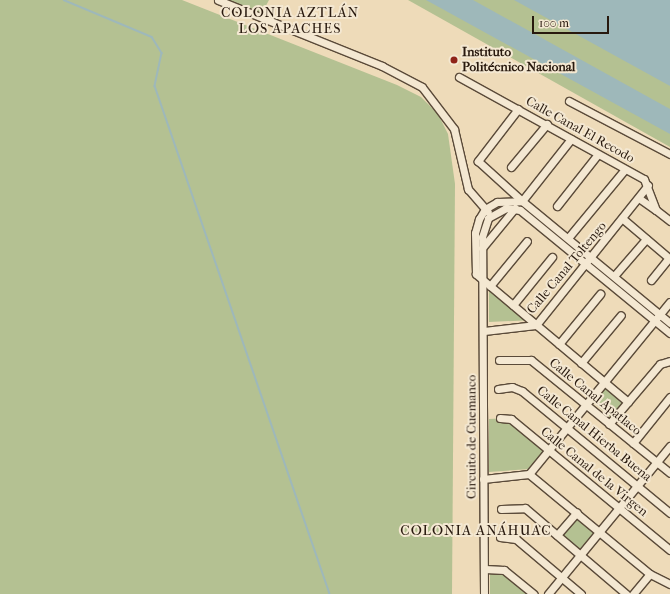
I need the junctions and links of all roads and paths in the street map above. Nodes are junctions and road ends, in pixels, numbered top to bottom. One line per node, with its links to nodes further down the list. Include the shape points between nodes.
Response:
1 (218, 0): 16 (street, via 382,66 422,87 454,129 461,147 468,189)
2 (459, 77): 4 (street, Calle Canal El Recodo)
3 (569, 101): 8 (street)
4 (518, 109): 5 (street, Calle Canal El Recodo); 13 (street, via 478,161)
5 (547, 124): 6 (street, Calle Canal El Recodo); 9 (street)
6 (571, 139): 7 (street, Calle Canal El Recodo); 13 (street)
7 (598, 154): 10 (street, Calle Canal El Recodo); 14 (street)
8 (670, 154)
9 (510, 167)
10 (625, 169): 11 (street, Calle Canal El Recodo, via 644,179); 21 (street)
11 (648, 185): 12 (street, Calle Canal Toltengo); 17 (street)
12 (640, 199): 17 (street); 19 (street, Calle Canal Toltengo)
13 (522, 201): 16 (street, via 504,201); 21 (street)
14 (558, 206)
15 (515, 208): 18 (street); 24 (street); 27 (street)
16 (485, 209): 18 (street); 29 (street, Circuito de Cuemanco, via 475,233 475,271)
17 (656, 210): 20 (street)
18 (491, 215): 24 (street, Circuito de Cuemanco, via 484,227)
19 (623, 219): 22 (street); 27 (street, Calle Canal Toltengo)
20 (670, 221)
21 (568, 238): 27 (street)
22 (646, 239): 26 (street); 28 (street)
23 (527, 241): 31 (street)
24 (482, 248): 29 (street, Circuito de Cuemanco)
25 (552, 257): 34 (street)
26 (669, 259): 30 (street)
27 (589, 260): 28 (street); 36 (street); 38 (street, Calle Canal Toltengo)
28 (614, 276): 36 (street)
29 (482, 280): 31 (street); 39 (street, Circuito de Cuemanco)
30 (651, 280)
31 (490, 286): 34 (street)
32 (600, 294): 41 (street)
33 (670, 302): 36 (street)
34 (513, 305): 38 (street)
35 (622, 315): 44 (street)
36 (657, 318): 37 (street); 40 (street); 45 (street)
37 (670, 323)
38 (536, 325): 39 (street, Calle Canal Toltengo); 41 (street)
39 (484, 331): 59 (street, Circuito de Cuemanco)
40 (670, 333)
41 (559, 344): 44 (street)
42 (499, 360): 49 (street, Calle Canal Apatlaco, via 531,360)
43 (670, 361): 48 (street, via 660,364)
44 (581, 363): 45 (street)
45 (604, 382): 48 (street); 49 (street)
46 (498, 389): 52 (street, Calle Canal Hierba Buena, via 517,388)
47 (670, 397): 53 (street)
48 (628, 402): 51 (street)
49 (586, 405): 51 (street, Calle Canal Apatlaco); 52 (street)
50 (500, 418): 55 (street, Calle Canal de la Virgen, via 511,419)
51 (609, 424): 53 (street, Calle Canal Apatlaco)
52 (567, 428): 55 (street); 60 (street, Calle Canal Hierba Buena)
53 (633, 443): 56 (street, Calle Canal Apatlaco)
54 (670, 446): 56 (street)
55 (548, 450): 58 (street); 61 (street, Calle Canal de la Virgen)
56 (657, 462): 57 (street, Calle Canal Apatlaco); 60 (street)
57 (670, 473)
58 (529, 474): 59 (street); 63 (street)
59 (483, 479): 70 (street, Circuito de Cuemanco)
60 (638, 485): 61 (street); 64 (street, Calle Canal Hierba Buena)
61 (619, 507): 65 (street); 68 (street, Calle Canal de la Virgen)
62 (501, 509): 66 (street, via 525,508)
63 (577, 512): 65 (street); 66 (street)
64 (670, 513)
65 (599, 531): 69 (street); 71 (street)
66 (557, 535): 69 (street)
67 (500, 537): 72 (street, via 516,539)
68 (670, 550)
69 (580, 554): 72 (street); 78 (street)
70 (485, 569): 74 (street, Circuito de Cuemanco); 75 (street, via 504,570)
71 (650, 574): 73 (street); 79 (street)
72 (561, 577): 76 (street); 77 (street)
73 (670, 584)
74 (484, 594)
75 (534, 594)
76 (548, 594)
77 (581, 594)
78 (626, 594)
79 (633, 594)

